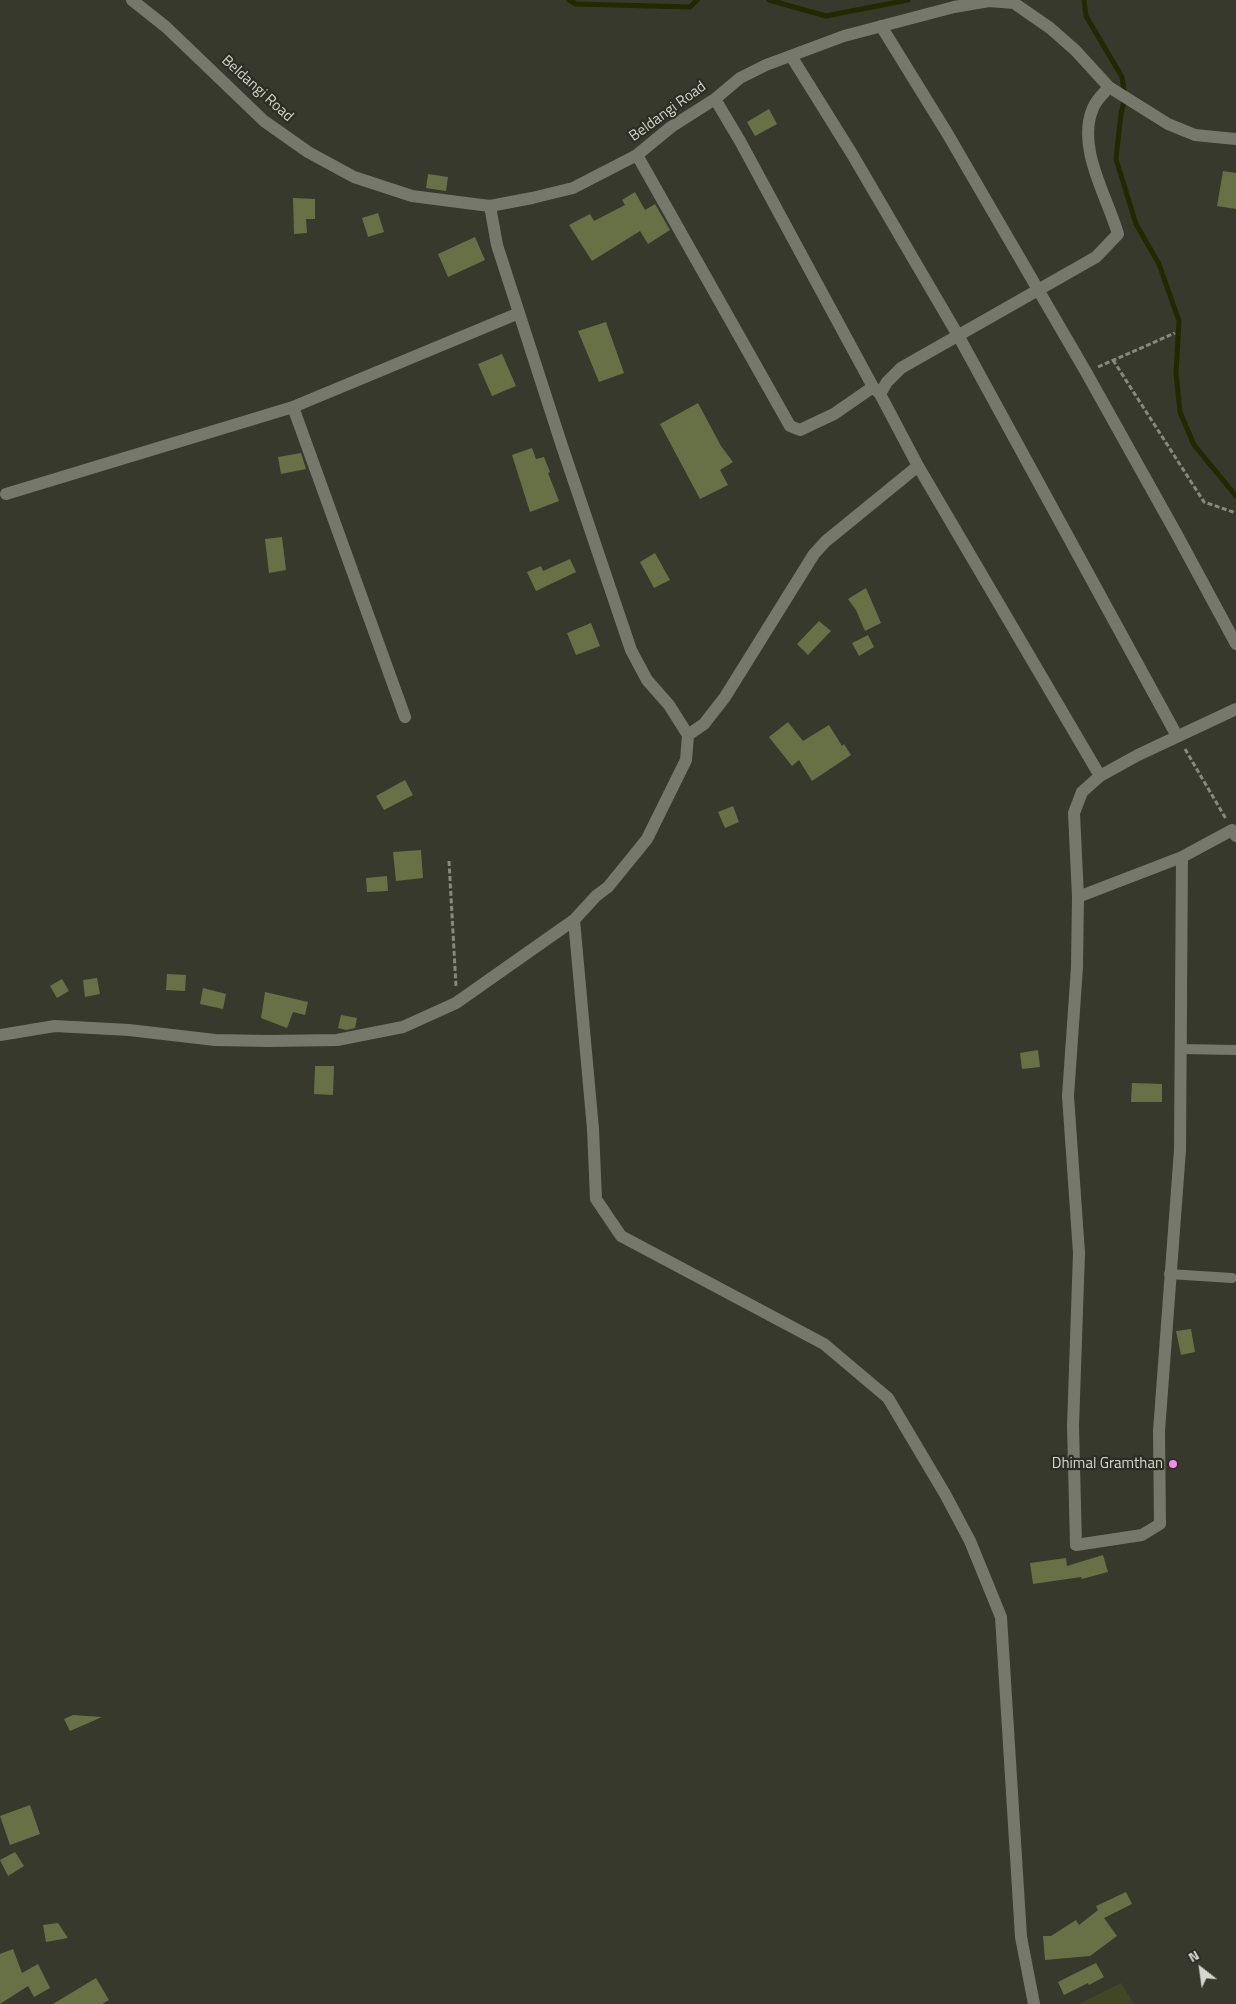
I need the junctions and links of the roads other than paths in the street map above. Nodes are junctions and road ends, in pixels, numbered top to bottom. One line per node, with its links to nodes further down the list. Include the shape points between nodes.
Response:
1 (132, 0): 8 (street, Beldangi Road, via 166,27 264,121 308,152 354,177 412,196)
2 (882, 26): 3 (street, Beldangi Road); 4 (street, Beldangi Road, via 954,7 989,1 1014,3 1075,50); 9 (street)
3 (791, 56): 5 (street, Beldangi Road, via 740,78); 11 (street)
4 (1109, 87): 6 (street, Beldangi Road, via 1168,124 1195,135); 9 (street, via 1093,106 1088,124 1088,145 1118,234 1096,257)
5 (715, 99): 7 (street, Beldangi Road, via 671,127); 12 (street)
6 (1236, 140)
7 (637, 155): 8 (street, Beldangi Road, via 573,188); 12 (street, via 790,426 800,430)
8 (490, 206): 10 (street, via 497,246)
9 (1037, 291): 11 (street); 16 (street, via 1086,372)
10 (519, 313): 13 (street); 19 (street, via 631,650 648,680 670,705)
11 (959, 337): 12 (street, via 900,368); 20 (street)
12 (877, 390): 14 (street)
13 (293, 406): 15 (street); 18 (street)
14 (918, 466): 19 (street, via 814,554 725,697 704,724); 21 (street)
15 (6, 494)
16 (1236, 644)
17 (1236, 709): 20 (street)
18 (405, 717)
19 (688, 735): 25 (street, via 686,760 646,839 608,886)
20 (1177, 736): 21 (street)
21 (1100, 776): 24 (street, via 1082,792 1074,813)
22 (1234, 833): 23 (street)
23 (1182, 857): 24 (street); 27 (street)
24 (1078, 897): 29 (street, via 1077,967 1068,1096 1079,1253 1073,1426 1076,1545 1142,1535 1160,1524 1159,1431)
25 (574, 920): 26 (street, via 456,1002 403,1028 337,1040 216,1040 130,1030 55,1026); 31 (street, via 596,1199 621,1236 824,1344 888,1398 970,1541 1001,1617 1021,1937)
26 (0, 1034)
27 (1181, 1049): 28 (lane); 29 (street, via 1180,1150)
28 (1236, 1050)
29 (1169, 1274): 30 (lane)
30 (1232, 1278)
31 (1034, 2004)

